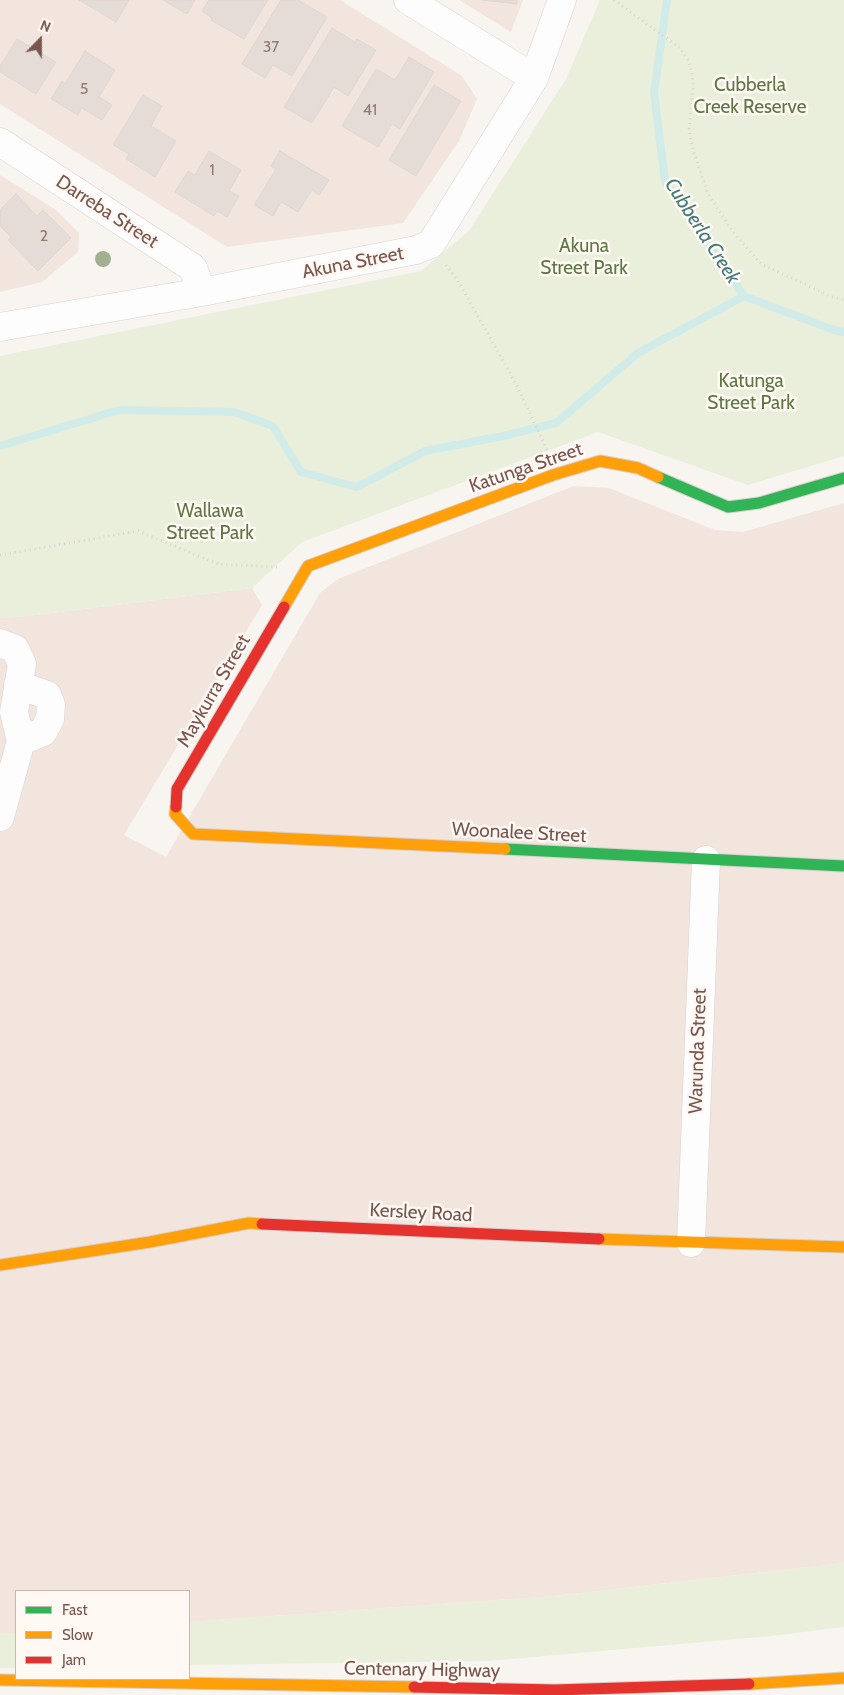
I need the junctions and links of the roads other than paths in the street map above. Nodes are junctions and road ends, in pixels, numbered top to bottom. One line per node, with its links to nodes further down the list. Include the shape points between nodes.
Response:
1 (408, 0): 3 (street)
2 (562, 0): 3 (street)
3 (534, 78): 5 (street, Akuna Street, via 431,244 416,250)
4 (0, 142): 5 (street, Darreba Street, via 193,268)
5 (202, 292): 6 (street, Akuna Street)
6 (0, 327)
7 (844, 478): 8 (main road, Katunga Street, via 759,503 728,507 638,468 600,461 553,475)
8 (308, 566): 13 (main road, Maykurra Street, via 177,789 175,814)
9 (0, 643): 10 (street, via 15,649 22,664)
10 (18, 684): 11 (street, via 14,712); 11 (street, via 46,695 51,705 50,719 43,732)
11 (22, 741): 12 (street)
12 (0, 817)
13 (193, 834): 14 (main road, Woonalee Street)
14 (706, 860): 15 (main road, Woonalee Street); 16 (street, Warunda Street)
15 (844, 866)
16 (691, 1243): 17 (main road, Kersley Road); 18 (main road, Kersley Road, via 249,1223)
17 (844, 1247)
18 (0, 1265)
19 (844, 1678): 20 (main road, Centenary Highway, via 763,1684 555,1690)
20 (0, 1680)

